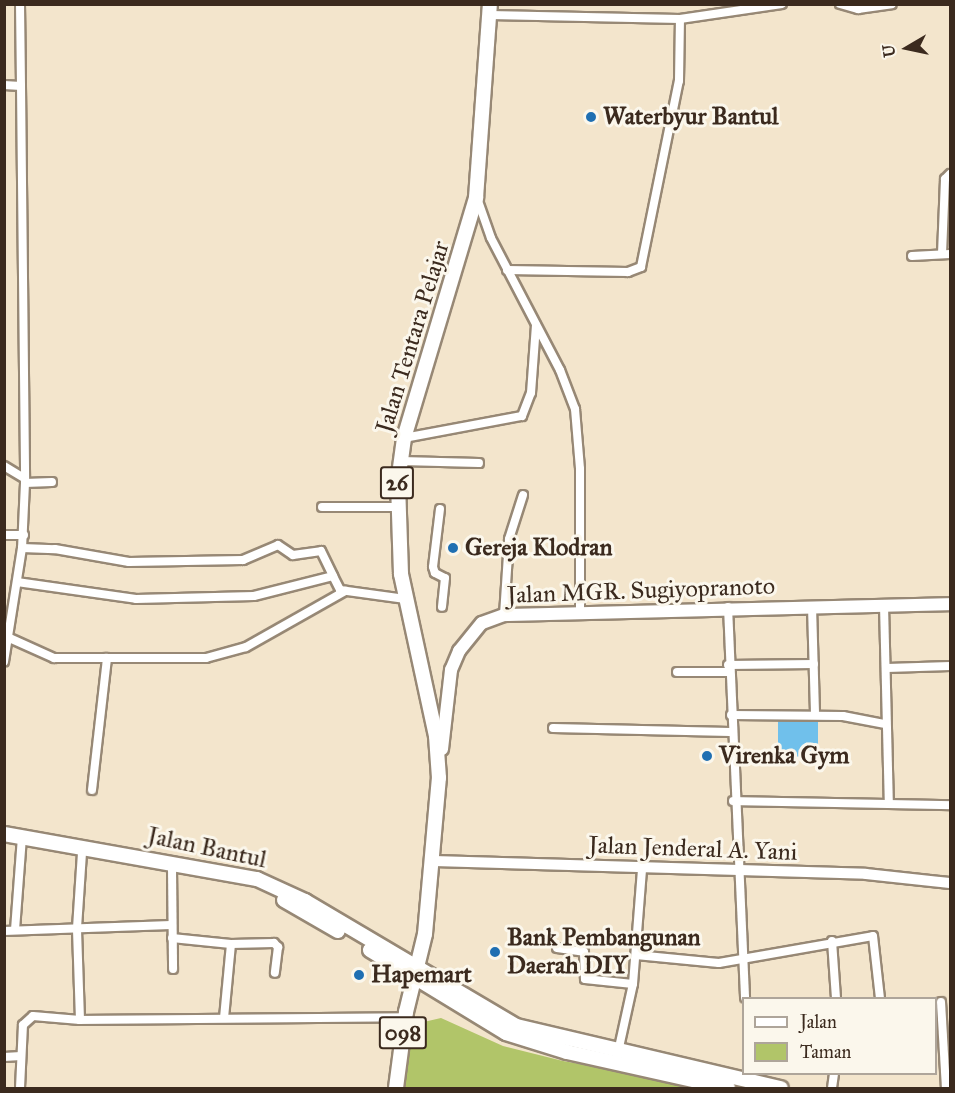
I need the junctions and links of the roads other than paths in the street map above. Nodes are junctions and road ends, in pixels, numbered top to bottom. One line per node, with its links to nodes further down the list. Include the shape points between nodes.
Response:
1 (20, 4): 10 (street)
2 (782, 4): 6 (street)
3 (840, 4): 5 (street)
4 (892, 4): 5 (street)
5 (872, 6)
6 (741, 8): 8 (street)
7 (490, 10): 8 (street); 12 (main road, Jalan Tentara Pelajar / 26)
8 (680, 19): 15 (street, via 679,81 641,267 628,272)
9 (4, 85): 10 (street)
10 (21, 86): 21 (street)
11 (951, 174): 13 (street, via 945,179)
12 (476, 198): 15 (street); 17 (main road, Jalan Tentara Pelajar / 26)
13 (946, 254): 14 (street)
14 (912, 256)
15 (507, 270): 16 (street)
16 (536, 324): 17 (street, via 531,393 522,416); 39 (street, via 563,376 578,424)
17 (404, 438): 18 (main road, Jalan Tentara Pelajar / 26)
18 (401, 460): 19 (street); 25 (main road, Jalan Tentara Pelajar / 26)
19 (479, 463)
20 (4, 466): 21 (street)
21 (25, 480): 22 (street); 28 (street)
22 (52, 482)
23 (523, 495): 40 (street, via 509,539)
24 (322, 507): 25 (street)
25 (396, 507): 33 (main road, Jalan Tentara Pelajar / 26)
26 (440, 509): 37 (street, via 433,567 435,573 445,578)
27 (4, 535): 28 (street)
28 (24, 535): 29 (street)
29 (22, 548): 30 (street, via 55,549 129,562 243,560 278,545 293,555 321,551); 31 (street)
30 (333, 576): 31 (street, via 276,593 187,598 120,599); 32 (street, via 337,588)
31 (17, 582): 41 (street)
32 (345, 591): 33 (street); 42 (street, via 233,652 188,659)
33 (405, 599): 55 (main road, Jalan Tentara Pelajar / 26, via 436,736)
34 (951, 604): 35 (main road, Jalan MGR. Sugiyopranoto)
35 (884, 605): 36 (main road, Jalan MGR. Sugiyopranoto); 47 (street)
36 (812, 606): 38 (main road, Jalan MGR. Sugiyopranoto); 44 (street)
37 (442, 607)
38 (728, 607): 39 (main road, Jalan MGR. Sugiyopranoto); 46 (street)
39 (579, 611): 40 (main road, Jalan MGR. Sugiyopranoto)
40 (504, 615): 55 (main road, Jalan MGR. Sugiyopranoto, via 482,623 472,632 451,670)
41 (6, 636): 42 (street, via 46,657); 43 (street)
42 (106, 658): 54 (street)
43 (4, 662)
44 (813, 664): 46 (street); 50 (street)
45 (951, 666): 47 (street)
46 (728, 668): 48 (street); 49 (street)
47 (887, 668): 51 (street)
48 (677, 672)
49 (731, 715): 50 (street); 53 (street)
50 (815, 715): 51 (street)
51 (885, 724): 57 (street)
52 (553, 728): 53 (street)
53 (730, 732): 56 (street)
54 (92, 790)
55 (438, 795): 63 (main road, Jalan Tentara Pelajar / 26)
56 (733, 801): 57 (street); 66 (street)
57 (889, 804): 58 (street)
58 (951, 805)
59 (4, 834): 60 (main road, Jalan Bantul)
60 (21, 840): 61 (main road, Jalan Bantul); 62 (main road, Jalan Bantul); 70 (street); 79 (main road, Jalan Bantul, via 257,879 305,901)
61 (4, 841)
62 (82, 854): 64 (main road, Jalan Bantul); 69 (street)
63 (434, 861): 65 (street, Jalan Jenderal A. Yani); 79 (main road, Jalan Tentara Pelajar / 26, via 424,934)
64 (172, 868): 68 (street); 79 (main road, Jalan Bantul, via 223,878 275,895)
65 (642, 869): 66 (street, Jalan Jenderal A. Yani); 76 (street)
66 (736, 873): 67 (street, Jalan Jenderal A. Yani, via 866,874); 77 (street)
67 (951, 883)
68 (171, 925): 69 (street); 72 (street)
69 (77, 928): 70 (street); 89 (street)
70 (15, 930): 71 (street)
71 (4, 931)
72 (172, 938): 74 (street); 78 (street)
73 (832, 941): 77 (street); 83 (street); 84 (street, via 874,937)
74 (231, 944): 80 (street, via 276,944); 88 (street)
75 (556, 948): 81 (street, via 584,952 585,979)
76 (636, 955): 77 (street, via 711,964); 81 (street)
77 (743, 960): 82 (street)
78 (173, 969)
79 (414, 972): 87 (main road, 098); 90 (main road, via 516,1026); 96 (main road, via 506,1033 567,1052)
80 (275, 973)
81 (633, 984): 90 (street)
82 (745, 997)
83 (836, 997)
84 (880, 997)
85 (951, 1001): 86 (street)
86 (938, 1002): 98 (street)
87 (405, 1017): 88 (street); 95 (main road, 098)
88 (224, 1018): 89 (street)
89 (80, 1020): 91 (street, via 27,1018)
90 (618, 1052): 93 (main road)
91 (21, 1056): 92 (street); 94 (street)
92 (4, 1057)
93 (748, 1077): 97 (main road)
94 (20, 1089)
95 (396, 1089)
96 (728, 1089)
97 (781, 1089)
98 (946, 1089)

